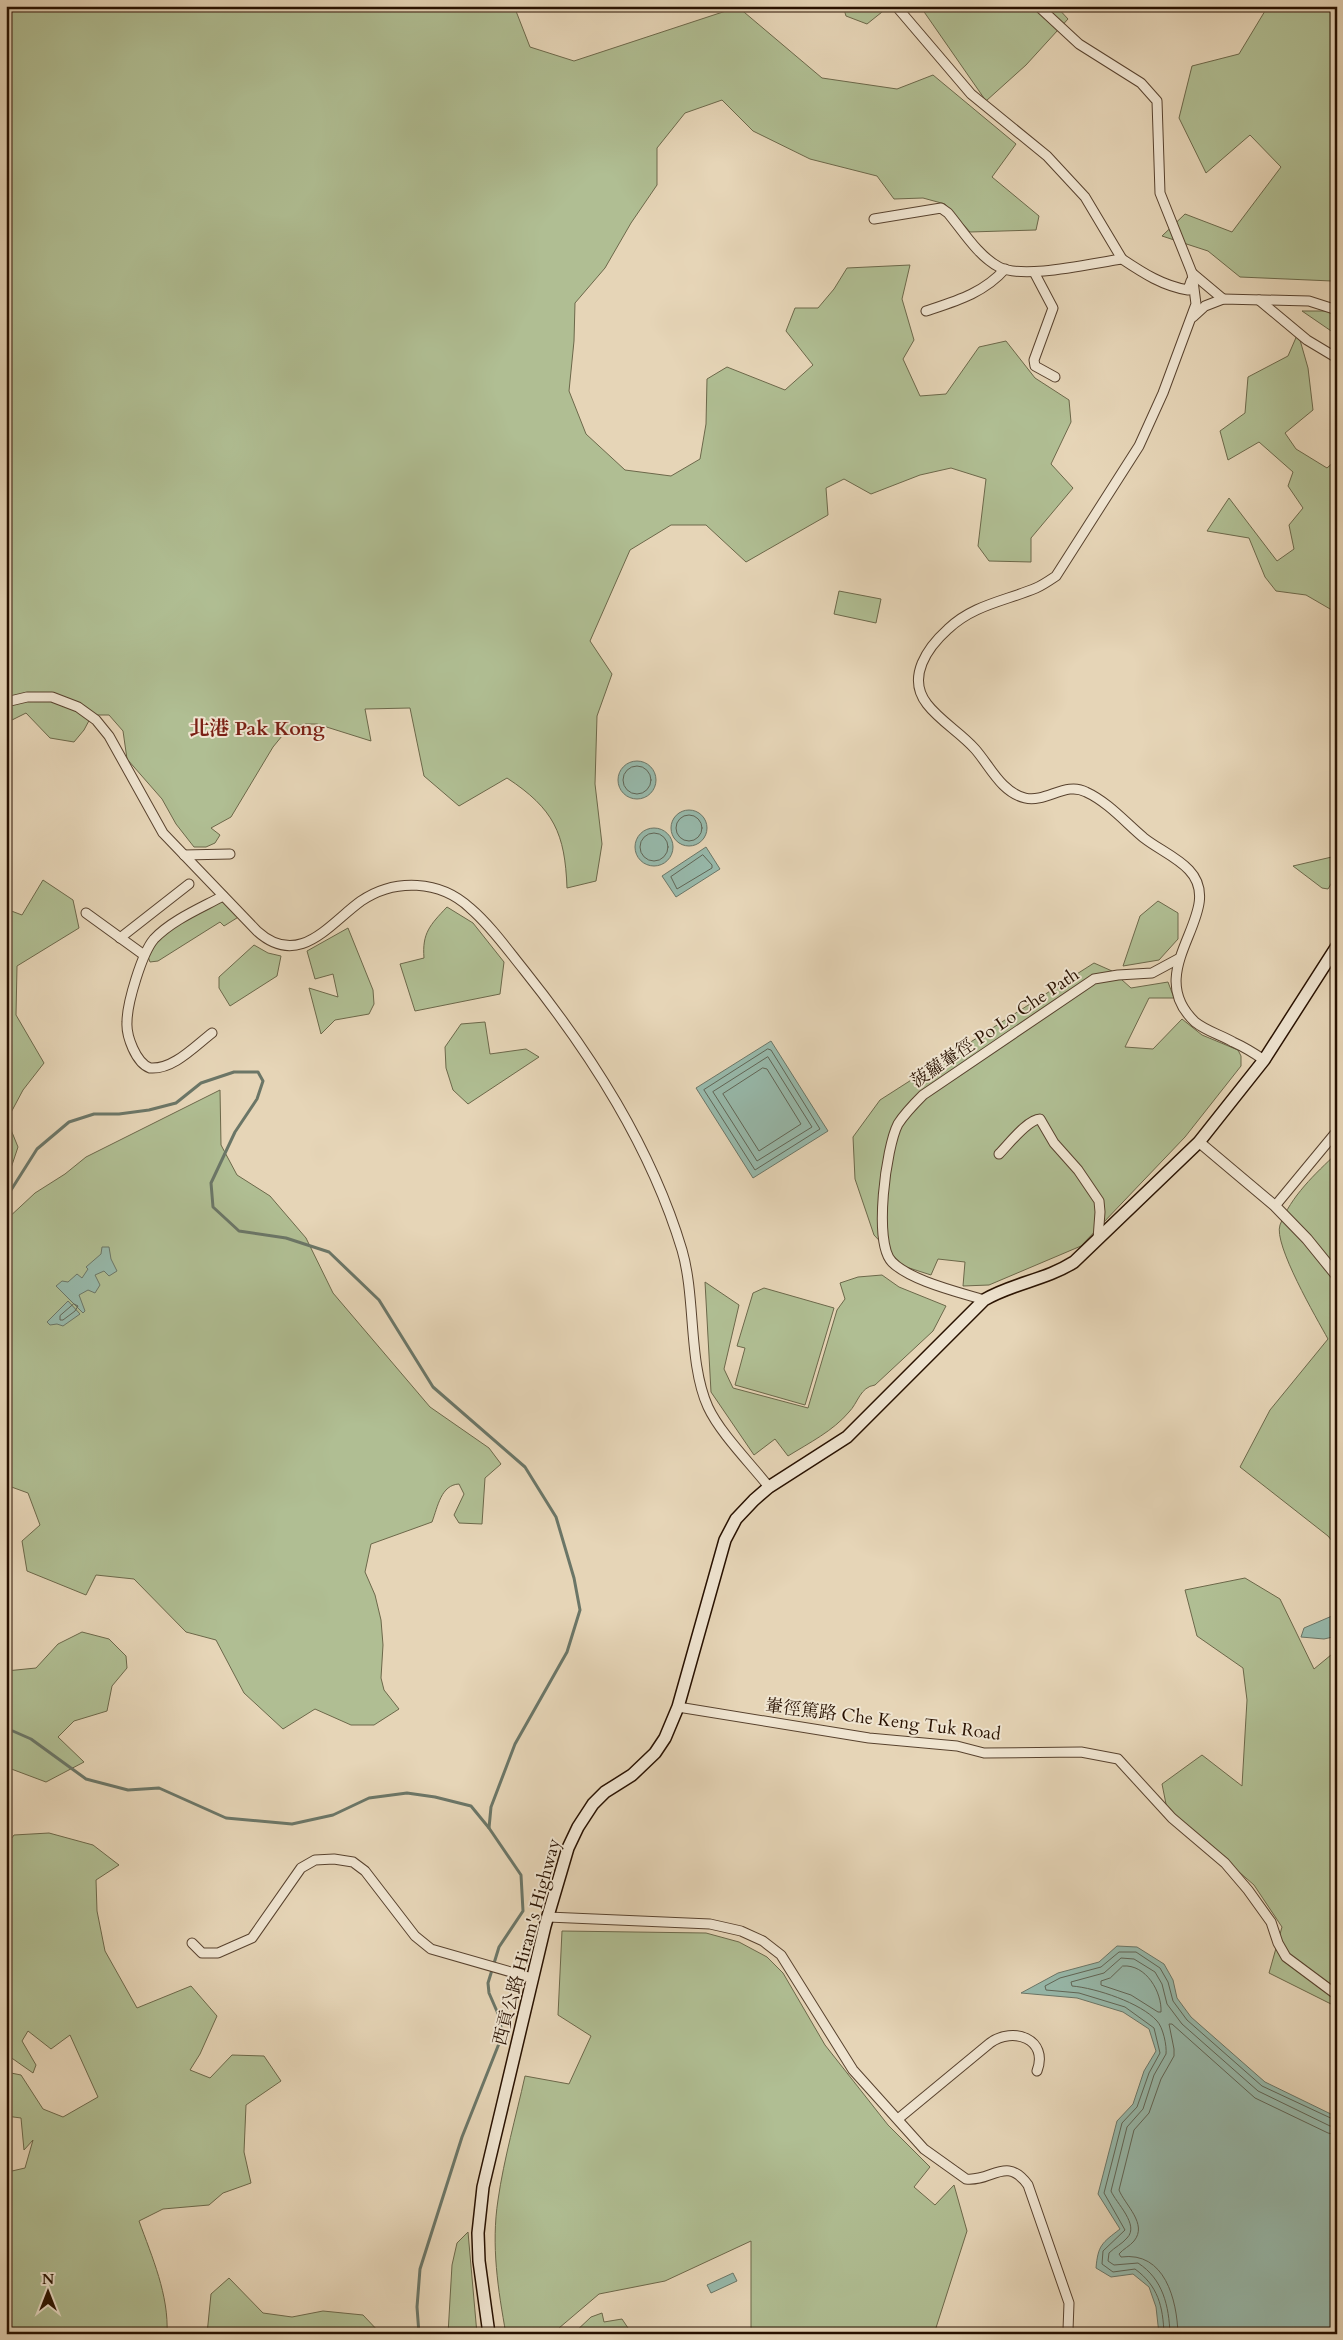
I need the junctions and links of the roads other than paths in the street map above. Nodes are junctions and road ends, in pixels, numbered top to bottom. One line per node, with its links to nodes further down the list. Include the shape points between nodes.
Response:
1 (896, 6): 4 (street, via 970,94 1047,156 1086,196)
2 (1038, 6): 7 (street, via 1079,44 1140,83 1157,101 1160,193)
3 (874, 219): 5 (street, via 941,208 983,255)
4 (1122, 259): 6 (street); 7 (street, via 1150,277 1178,288 1188,290)
5 (1005, 269): 6 (street); 11 (street, via 995,280 966,298)
6 (1034, 272): 14 (street, via 1054,308 1034,360 1035,366)
7 (1192, 273): 8 (street); 12 (street, via 1196,304)
8 (1223, 299): 9 (street); 12 (street, via 1205,306)
9 (1259, 300): 10 (street, via 1309,301); 13 (street, via 1307,340)
10 (1337, 310)
11 (926, 311)
12 (1193, 317): 24 (street, via 1139,446 1056,576 1037,588 968,613 932,644 919,673 919,687 926,703 965,738 1002,784 1029,798 1067,789 1088,792 1145,839 1188,868 1201,889 1193,928)
13 (1337, 358)
14 (1055, 377)
15 (6, 702): 17 (street, via 27,697 52,697 73,705 96,720 109,736 163,833)
16 (230, 854): 17 (street)
17 (184, 855): 19 (street)
18 (189, 884): 21 (street)
19 (223, 896): 23 (street, via 166,929 154,939); 34 (street, via 262,936 286,945 302,945 313,940 367,897 400,885 439,889 461,900 480,917 565,1022 651,1168 670,1212 685,1261 698,1366 706,1400 715,1419)
20 (86, 913): 21 (street)
21 (120, 938): 23 (street)
22 (1337, 946): 26 (main road, 西貢公路 Hiram's Highway)
23 (144, 955): 25 (street, via 126,1022 129,1039 141,1061 148,1067 163,1067)
24 (1178, 959): 26 (street, via 1176,980 1179,998 1186,1012 1197,1023); 33 (street, 菠蘿輋徑 Po Lo Che Path, via 1152,973 1094,980 922,1095 898,1125 888,1151 884,1191 887,1254 892,1262 933,1285)
25 (212, 1033)
26 (1264, 1060): 28 (main road, 西貢公路 Hiram's Highway)
27 (1337, 1131): 30 (street)
28 (1199, 1142): 30 (street); 31 (main road, 西貢公路 Hiram's Highway)
29 (999, 1154): 31 (street, via 1034,1119 1040,1119 1098,1201)
30 (1275, 1206): 32 (street)
31 (1098, 1240): 33 (main road, 西貢公路 Hiram's Highway, via 1074,1262 1058,1271 1009,1287)
32 (1337, 1276)
33 (984, 1300): 34 (main road, 西貢公路 Hiram's Highway, via 847,1437)
34 (769, 1487): 35 (main road, 西貢公路 Hiram's Highway, via 736,1519 725,1540)
35 (678, 1707): 36 (main road, 西貢公路 Hiram's Highway, via 655,1753 632,1775 605,1792 582,1819 568,1848); 39 (street, 輋徑篤路 Che Keng Tuk Road, via 869,1738 957,1746 984,1753 1081,1752 1118,1759 1172,1818 1225,1863 1248,1890 1271,1922 1286,1957)
36 (548, 1917): 38 (main road, 西貢公路 Hiram's Highway); 41 (street, via 710,1924 742,1931 763,1941 781,1955 853,2070)
37 (192, 1943): 38 (street, via 202,1953 218,1953 252,1938 301,1868 315,1860 334,1859 353,1862 365,1871 422,1943 437,1952)
38 (532, 1978): 42 (main road, 西貢公路 Hiram's Highway, via 488,2161 480,2208 479,2261)
39 (1337, 1995)
40 (1037, 2071): 41 (street, via 1040,2058 1035,2046 1022,2036 1005,2035 990,2043)
41 (898, 2119): 43 (street, via 924,2149 960,2176 972,2180 1002,2170 1012,2170 1022,2176 1028,2185 1069,2303)
42 (489, 2334)
43 (1065, 2334)

